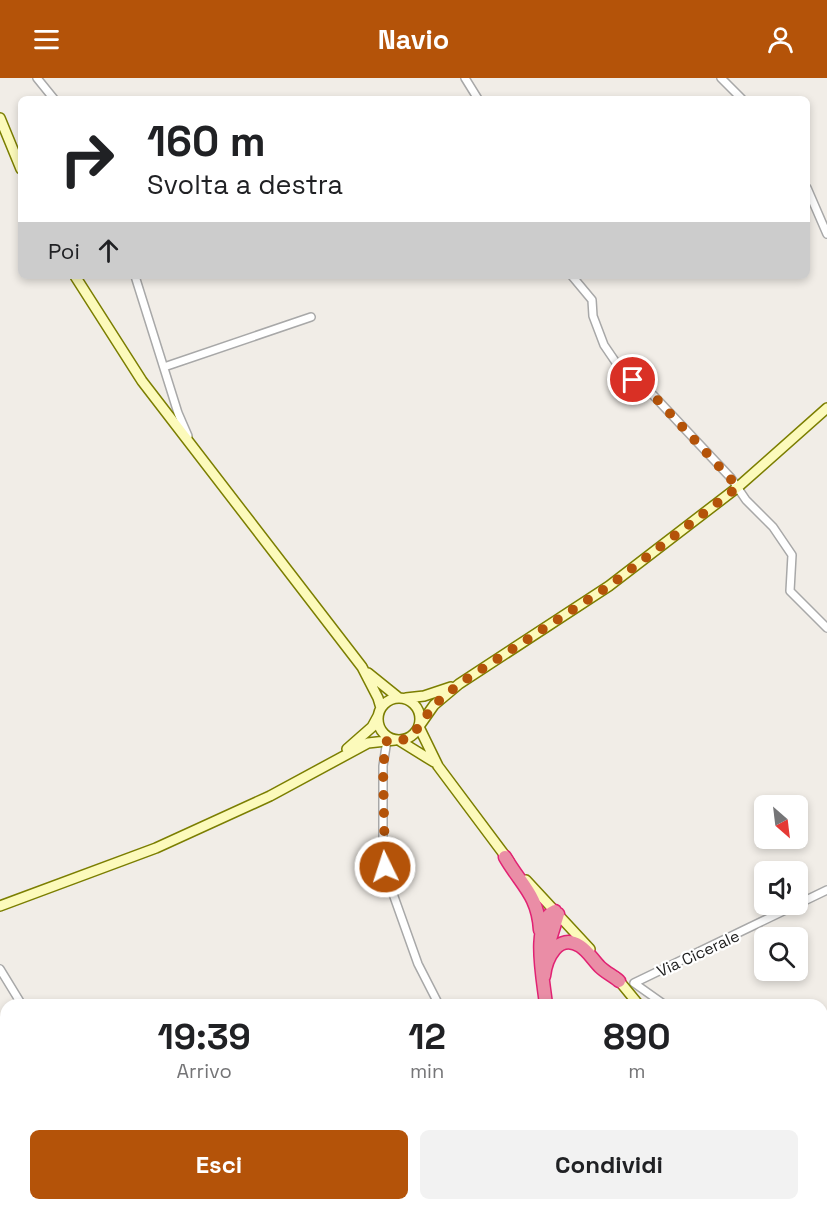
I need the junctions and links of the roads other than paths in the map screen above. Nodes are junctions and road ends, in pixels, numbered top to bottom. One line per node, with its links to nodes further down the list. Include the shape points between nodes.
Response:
1 (37, 78): 4 (street)
2 (465, 78): 5 (street)
3 (721, 78): 6 (street)
4 (52, 96)
5 (476, 96)
6 (739, 96)
7 (0, 118): 8 (main road)
8 (18, 163)
9 (810, 195): 10 (street)
10 (827, 234)
11 (77, 279): 17 (main road, via 142,381)
12 (136, 279): 15 (street)
13 (574, 279): 18 (street, via 592,300 593,316 604,345 619,367 653,395)
14 (311, 317): 15 (street)
15 (164, 367): 17 (street)
16 (827, 408): 18 (main road)
17 (194, 449): 20 (main road)
18 (738, 487): 19 (street, via 792,555 790,591); 21 (main road, via 609,586)
19 (827, 628)
20 (362, 667): 22 (main road); 23 (main road, via 378,698)
21 (459, 684): 22 (main road, via 424,696); 24 (main road, via 434,705)
22 (400, 698): 23 (main road, via 388,701); 24 (main road, via 416,705)
23 (380, 712): 25 (main road, via 380,728); 26 (main road, via 365,735)
24 (419, 726): 25 (main road, via 412,736); 27 (main road)
25 (394, 740): 26 (main road, via 368,743); 27 (main road); 38 (street, via 383,757 387,877 418,964)
26 (334, 761): 30 (main road, via 270,796 166,843)
27 (438, 766): 28 (main road)
28 (506, 857): 31 (main road); 32 (highway, via 536,902)
29 (827, 890): 41 (street, Via Cicerale, via 634,983)
30 (0, 906)
31 (557, 912): 32 (highway, via 546,917); 33 (highway); 36 (main road)
32 (541, 934): 35 (highway)
33 (545, 962): 35 (highway); 36 (highway, via 556,947 573,943)
34 (0, 969): 37 (street)
35 (544, 976): 39 (highway)
36 (619, 981): 40 (main road)
37 (18, 999)
38 (436, 999)
39 (546, 999)
40 (634, 999)
41 (657, 999)

